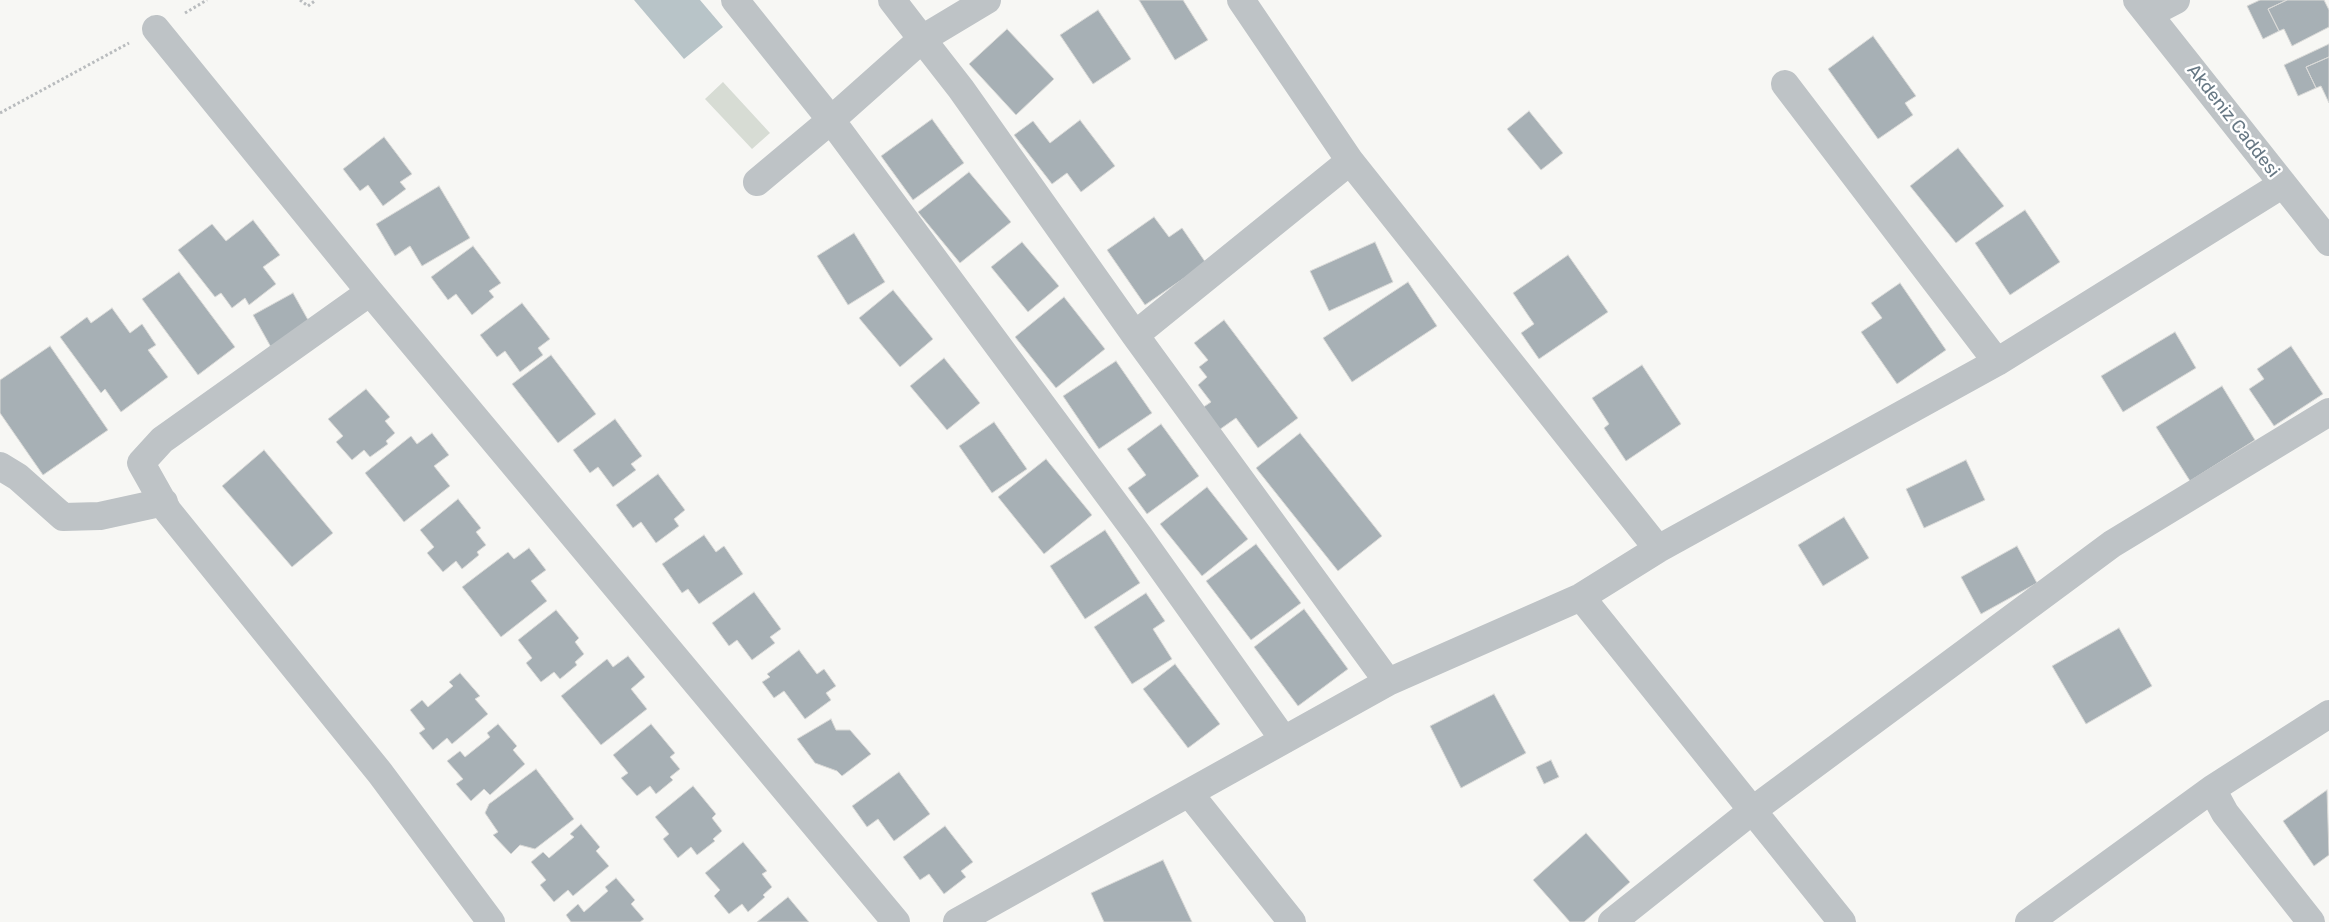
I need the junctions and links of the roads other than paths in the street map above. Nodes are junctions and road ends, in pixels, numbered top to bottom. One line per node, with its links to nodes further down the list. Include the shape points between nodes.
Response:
1 (735, 0): 10 (street)
2 (892, 0): 8 (street)
3 (987, 0): 8 (street)
4 (1241, 0): 11 (street)
5 (2176, 0): 6 (street)
6 (2143, 7): 13 (street, Akdeniz Caddesi)
7 (156, 29): 15 (street)
8 (922, 39): 10 (street); 16 (street)
9 (1785, 84): 17 (street)
10 (831, 120): 12 (street); 25 (street, via 1139,536)
11 (1350, 161): 16 (street); 21 (street)
12 (757, 182)
13 (2283, 184): 14 (street, Akdeniz Caddesi); 17 (street)
14 (2329, 242)
15 (370, 292): 20 (street, via 162,440 141,463); 30 (street)
16 (1135, 334): 23 (street)
17 (1997, 362): 21 (street)
18 (2329, 412): 28 (street, via 2112,544)
19 (0, 466): 20 (street, via 18,477 63,518 100,516)
20 (164, 502): 29 (street, via 380,773)
21 (1658, 549): 22 (street)
22 (1581, 597): 23 (street); 28 (street)
23 (1388, 682): 25 (street)
24 (2329, 714): 26 (street)
25 (1284, 740): 27 (street)
26 (2212, 789): 35 (street); 36 (street, via 2225,813)
27 (1189, 793): 31 (street); 32 (street)
28 (1753, 810): 33 (street); 34 (street)
29 (491, 922)
30 (896, 922)
31 (957, 922)
32 (1292, 922)
33 (1612, 922)
34 (1842, 922)
35 (2029, 922)
36 (2311, 922)

